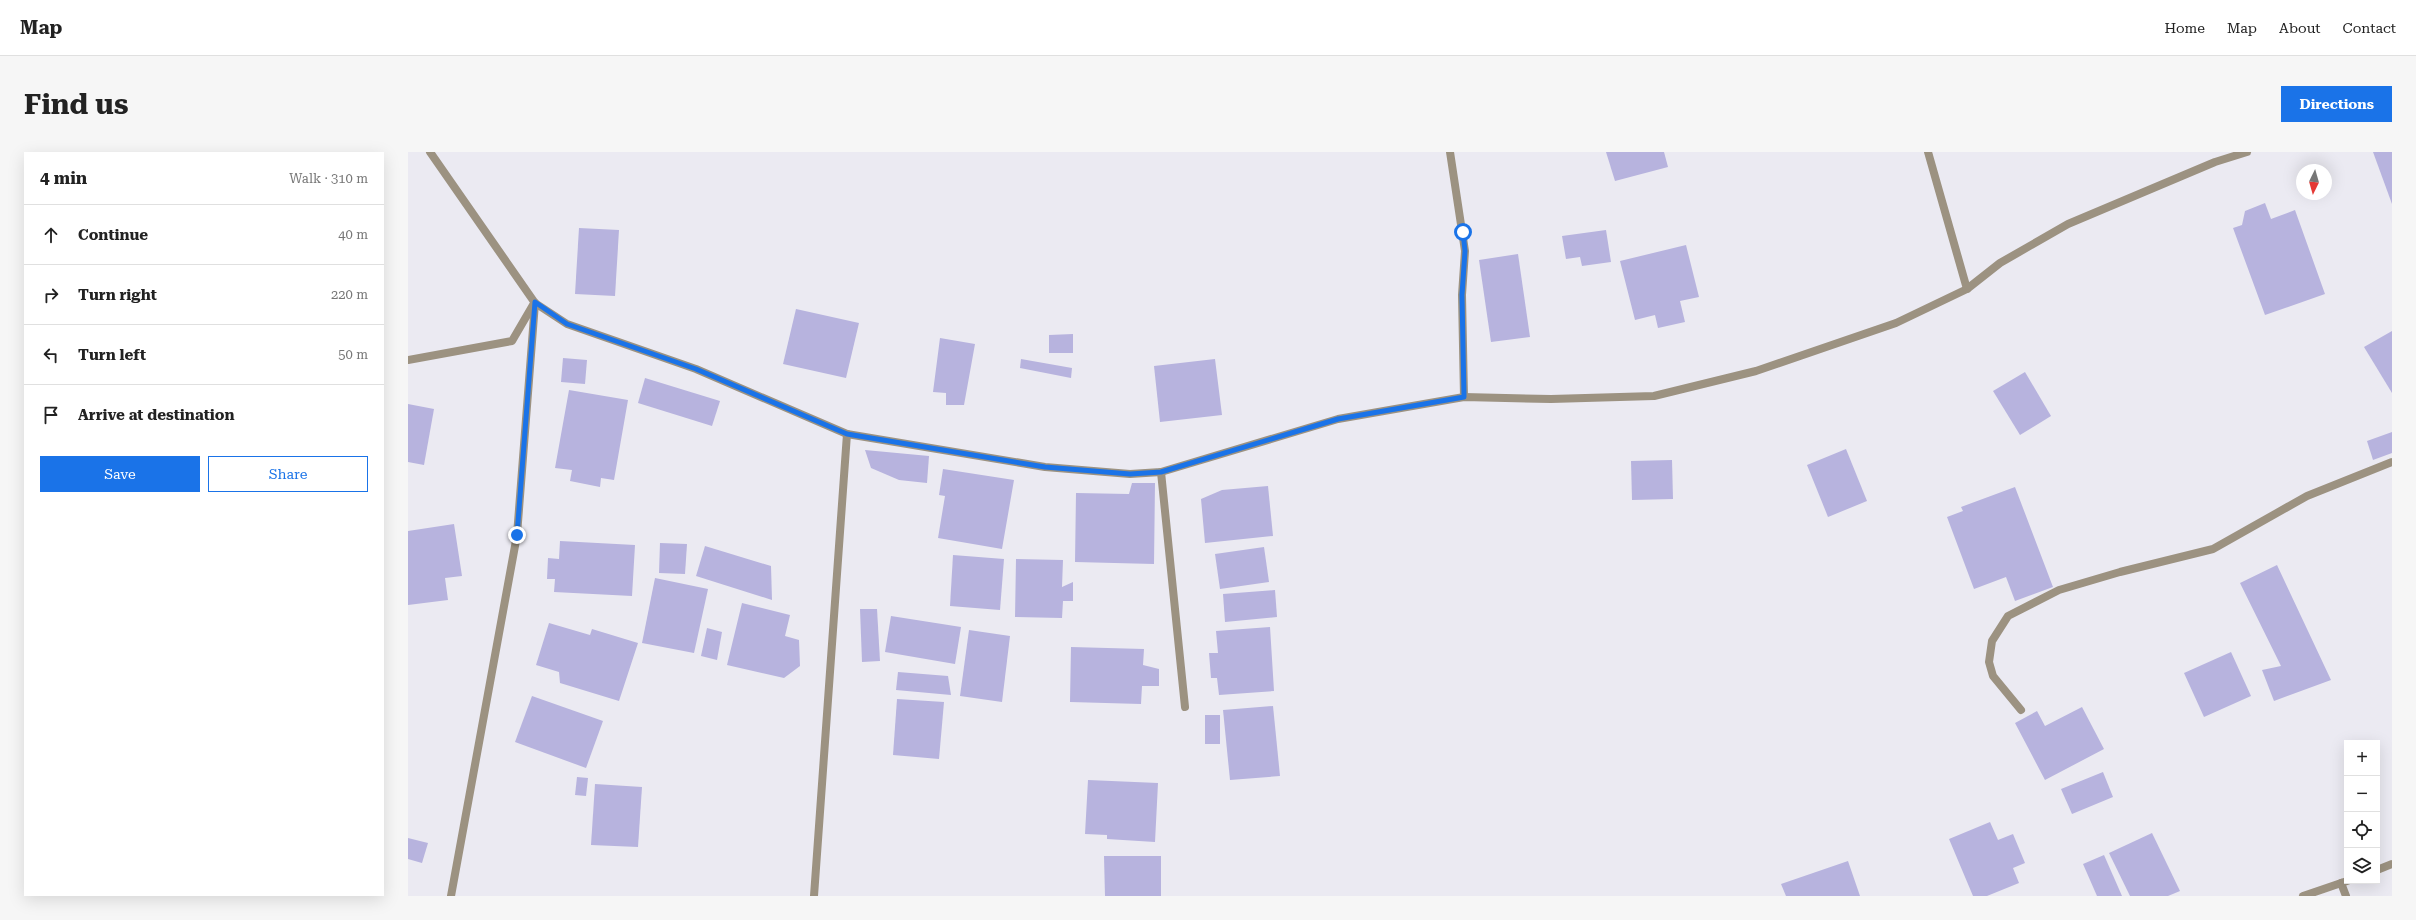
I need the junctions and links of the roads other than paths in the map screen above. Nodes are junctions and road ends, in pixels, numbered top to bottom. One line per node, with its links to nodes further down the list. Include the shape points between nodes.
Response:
1 (430, 152): 6 (street)
2 (1450, 152): 8 (street, via 1465,251 1462,295)
3 (1928, 152): 5 (street)
4 (2247, 152): 5 (street, via 2215,162 2068,224 2000,263)
5 (1967, 289): 8 (street, via 1896,323 1756,372 1654,396 1551,399)
6 (535, 302): 7 (street, via 512,341); 9 (street, via 567,324 696,369); 18 (street, via 517,535)
7 (408, 360)
8 (1464, 397): 11 (street, via 1338,419)
9 (847, 434): 11 (street, via 1045,467 1130,474); 19 (street)
10 (2392, 462): 13 (street, via 2307,496 2213,549 2059,590 2008,616 1992,641 1989,662 1993,676)
11 (1161, 472): 12 (street)
12 (1185, 708)
13 (2021, 710)
14 (2392, 864): 15 (street)
15 (2380, 869)
16 (2344, 882): 20 (street)
17 (2344, 884): 21 (street)
18 (451, 896)
19 (814, 896)
20 (2303, 896)
21 (2346, 896)

